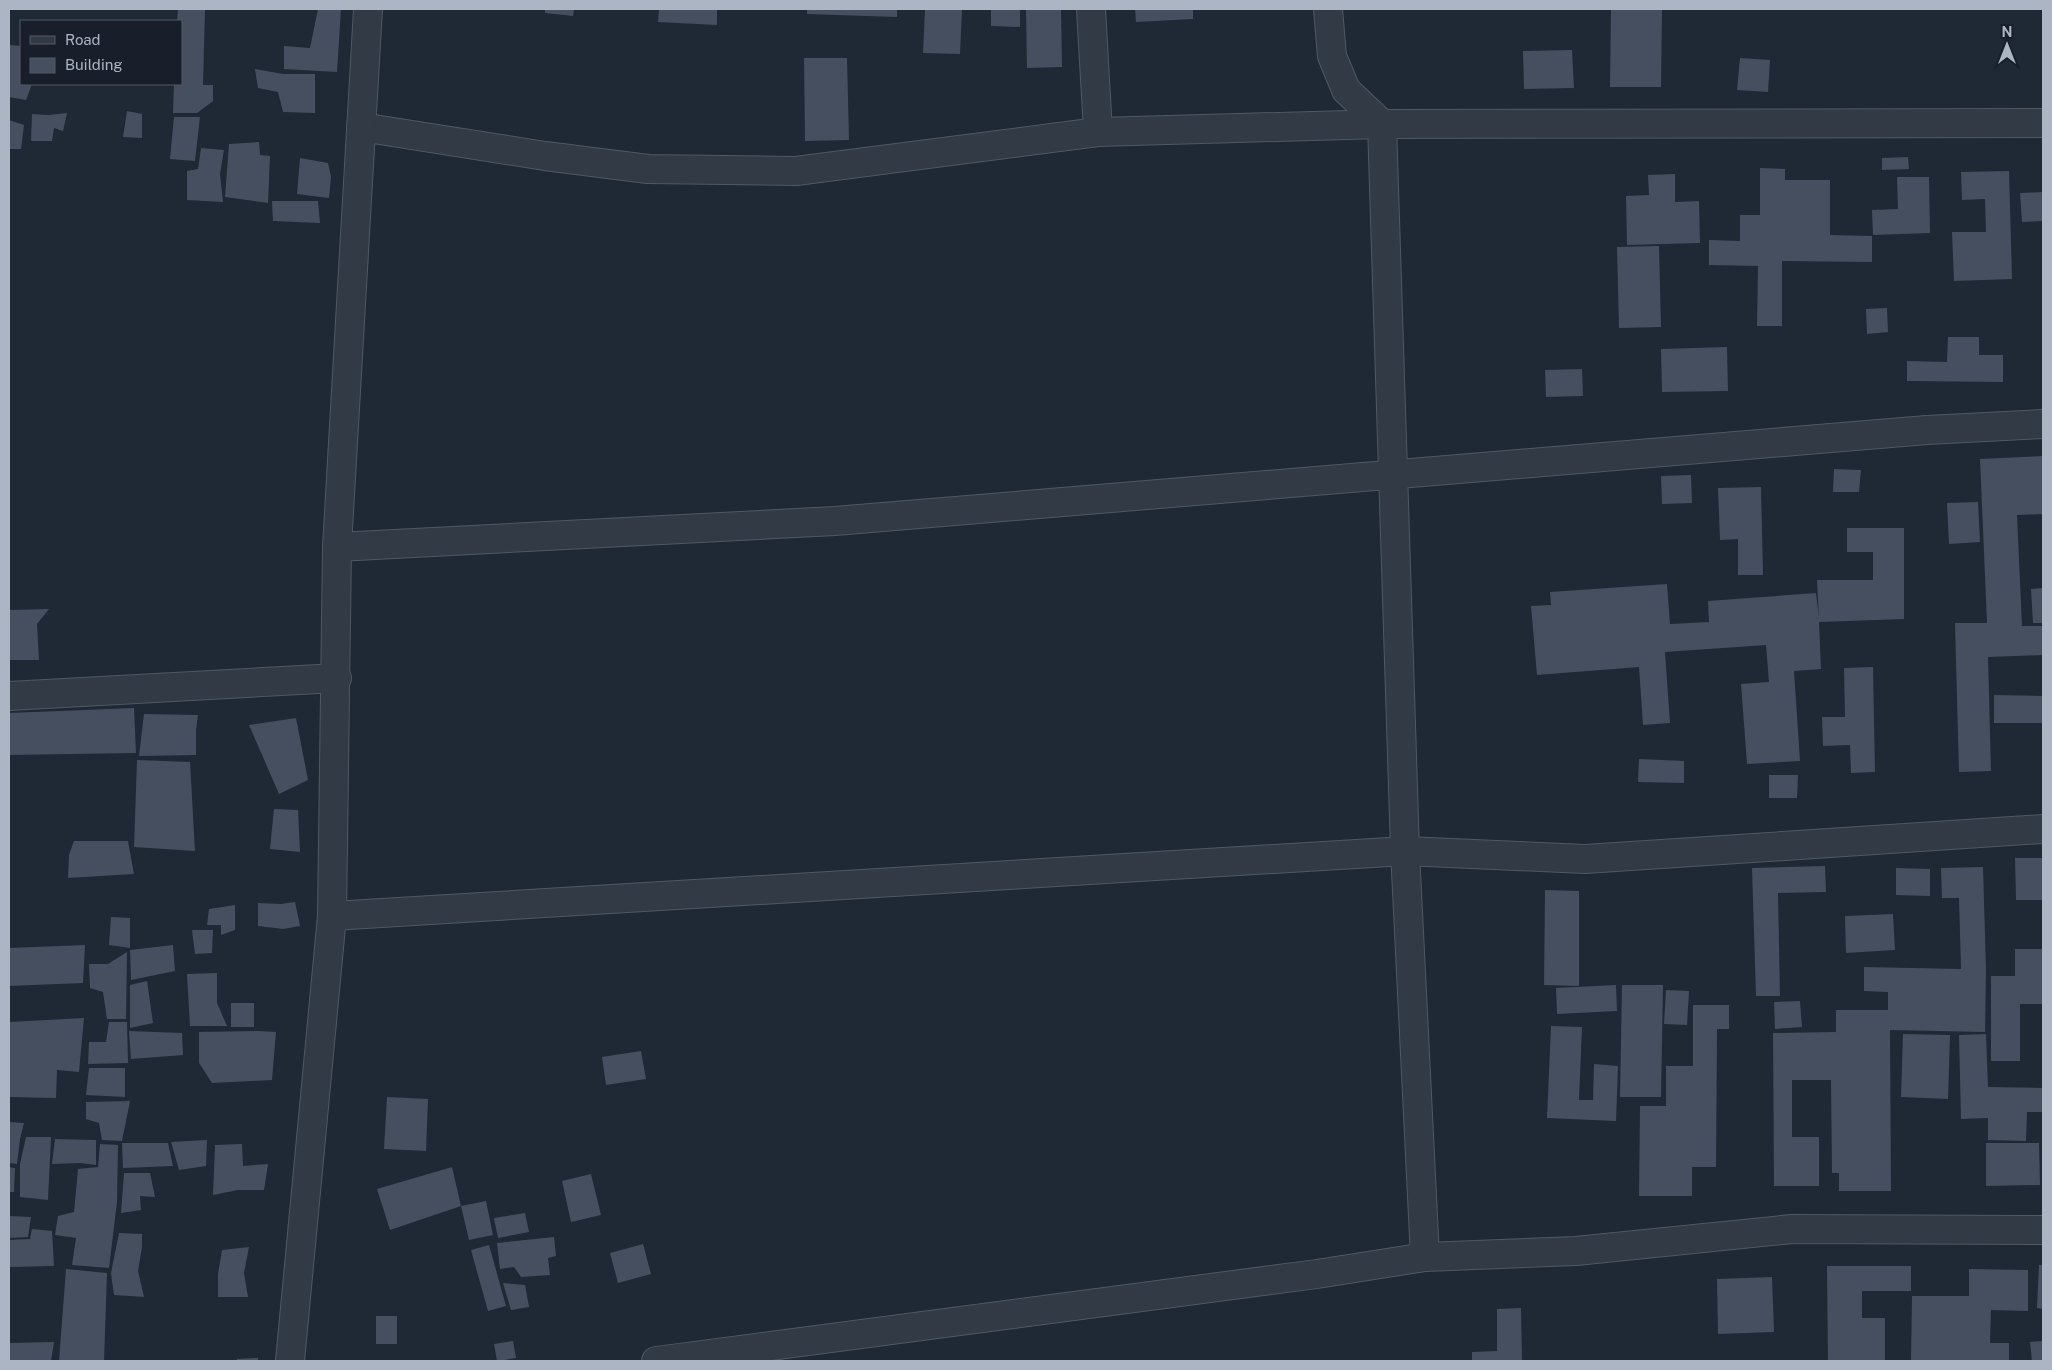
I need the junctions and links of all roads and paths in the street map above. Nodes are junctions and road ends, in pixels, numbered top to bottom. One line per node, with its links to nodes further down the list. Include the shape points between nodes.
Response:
1 (368, 9): 6 (street)
2 (1090, 9): 7 (street)
3 (1328, 9): 5 (street, via 1332,56 1346,90)
4 (2043, 123): 5 (street)
5 (1382, 124): 7 (street); 9 (street)
6 (361, 127): 7 (street, via 648,169 796,171); 10 (street)
7 (1098, 132)
8 (2043, 424): 9 (street, via 1927,430)
9 (1392, 474): 10 (street, via 835,522); 14 (street)
10 (338, 547): 11 (street)
11 (337, 678): 12 (street); 15 (street)
12 (9, 696)
13 (2043, 829): 14 (street, via 1585,859)
14 (1405, 851): 15 (street); 17 (street)
15 (332, 916): 19 (street)
16 (2043, 1230): 17 (street, via 1792,1229 1576,1251)
17 (1425, 1256): 18 (street, via 1317,1274)
18 (690, 1360): 20 (street)
19 (290, 1361)
20 (656, 1361)

